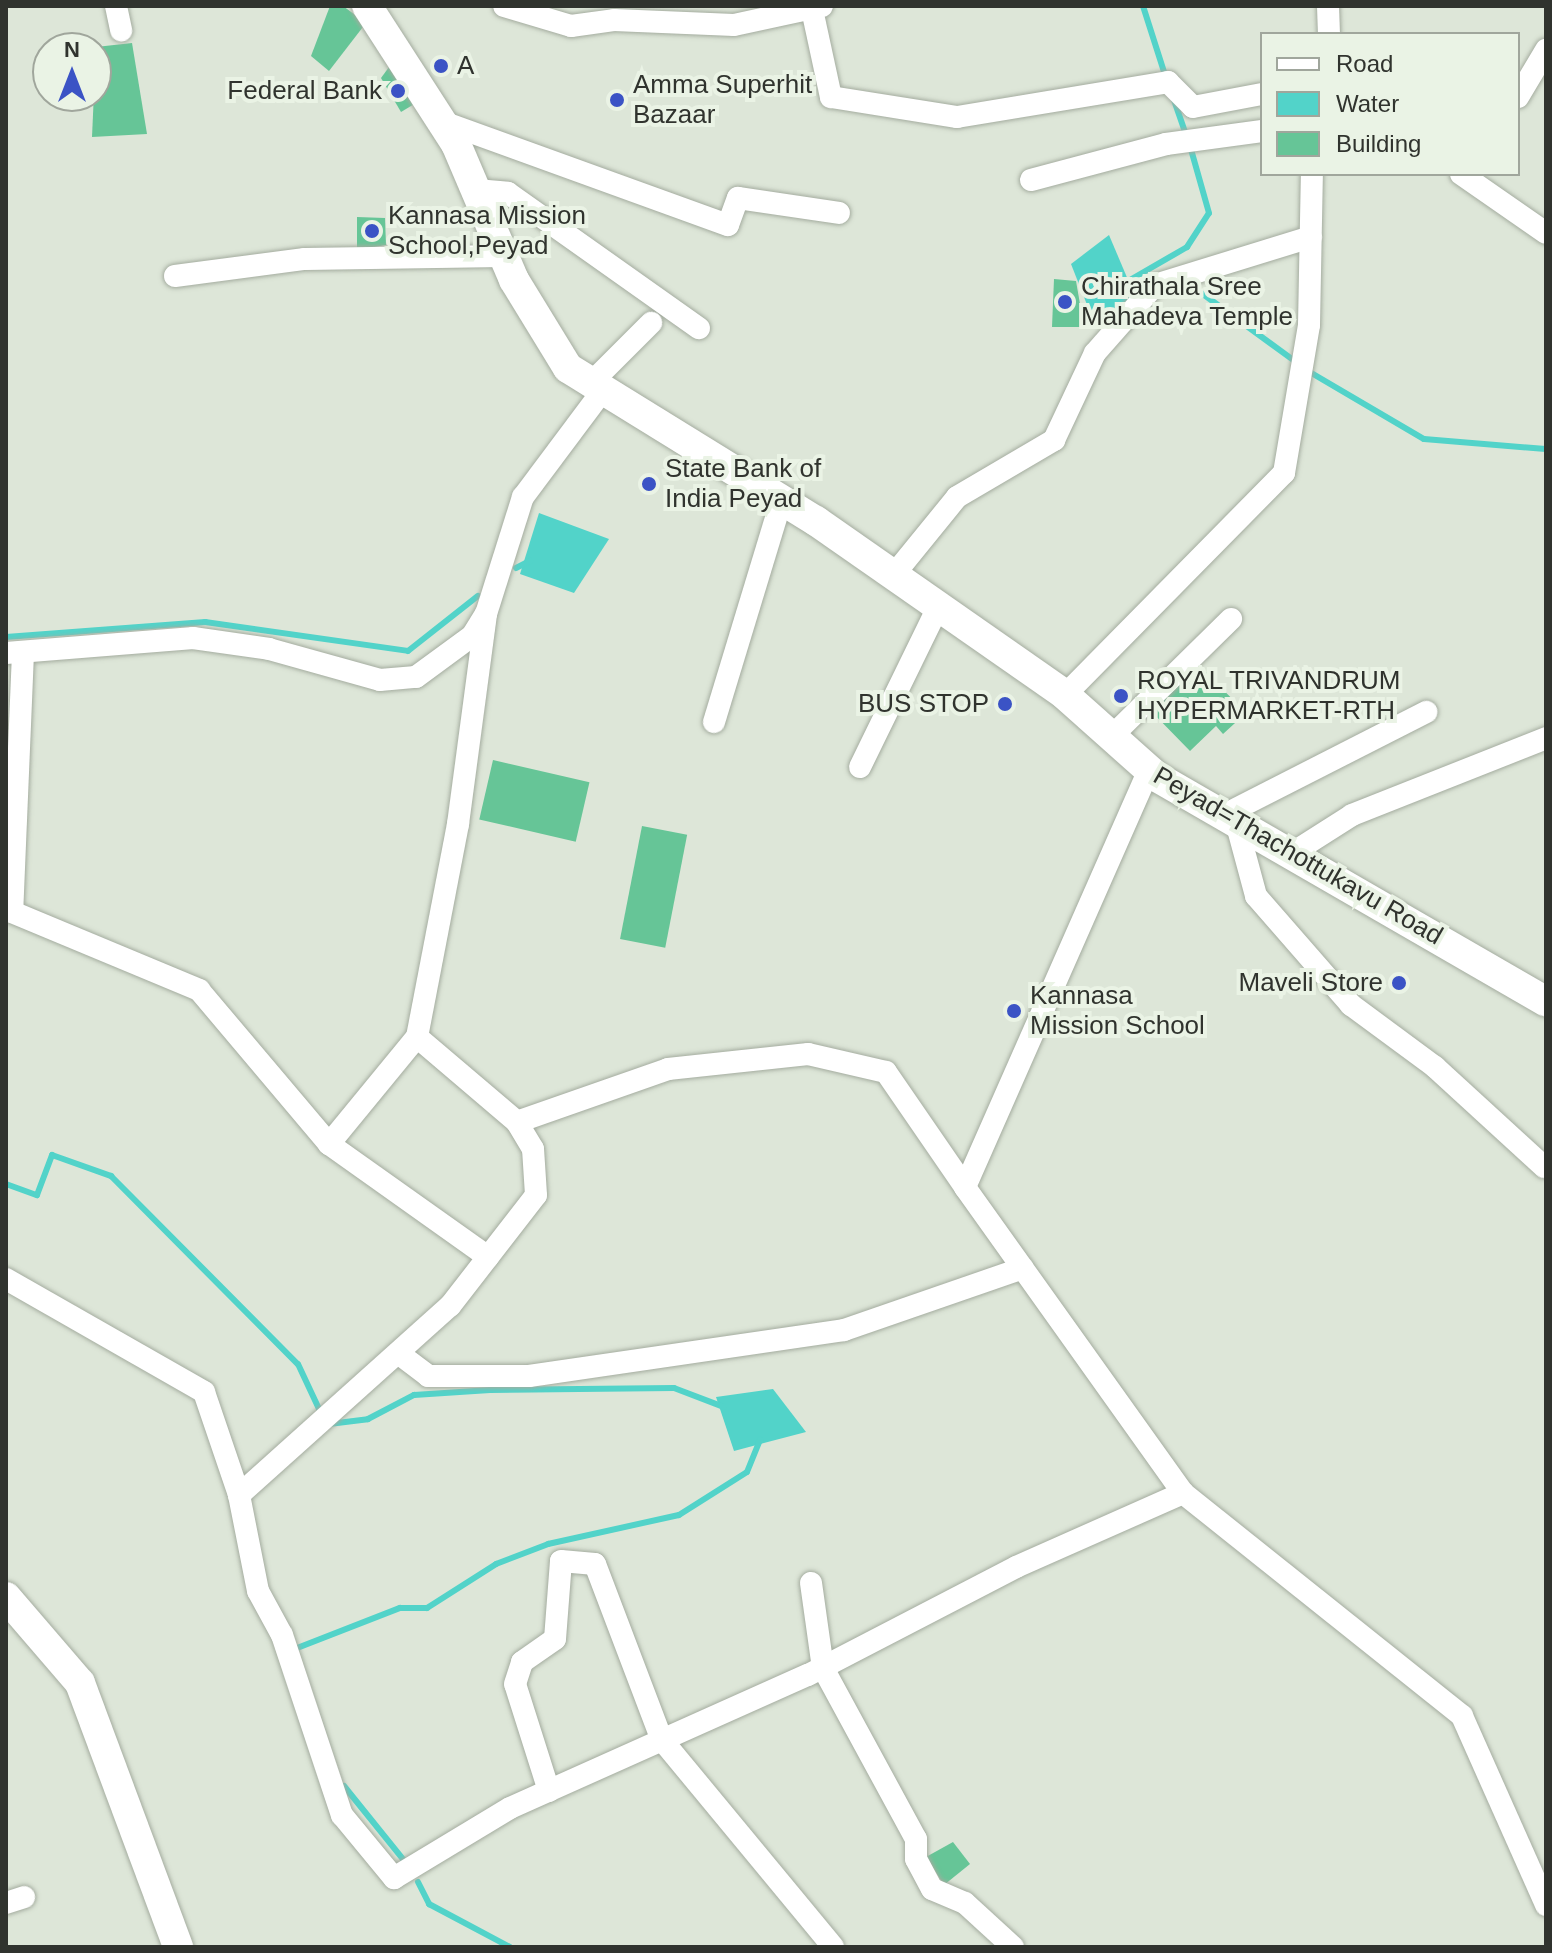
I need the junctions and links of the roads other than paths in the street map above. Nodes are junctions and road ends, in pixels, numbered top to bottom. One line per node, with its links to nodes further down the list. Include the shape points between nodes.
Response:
1 (116, 6): 7 (street)
2 (367, 6): 12 (main road, Peyad=Thachottukavu Road)
3 (504, 6): 6 (street, via 544,23)
4 (1328, 6): 8 (street)
5 (807, 10): 6 (street, via 734,25); 10 (street, via 831,97 957,117 1168,82 1193,107)
6 (619, 16)
7 (121, 30)
8 (1329, 32)
9 (1546, 50): 11 (street)
10 (1260, 94)
11 (1520, 94)
12 (443, 122): 17 (main road, Peyad=Thachottukavu Road); 18 (street, via 728,225 738,198)
13 (1260, 131): 16 (street, via 1175,143)
14 (1312, 176): 20 (street)
15 (1469, 177): 19 (street)
16 (1031, 180)
17 (476, 190): 21 (main road, Peyad=Thachottukavu Road); 24 (street, via 508,193)
18 (839, 213)
19 (1546, 233)
20 (1311, 237): 27 (street, via 1155,285 1095,353 1054,440 957,497); 32 (street, via 1302,396 1284,473)
21 (503, 256): 22 (street, via 305,259); 25 (main road, Peyad=Thachottukavu Road, via 568,368)
22 (175, 276)
23 (651, 323): 25 (street)
24 (699, 328)
25 (595, 390): 26 (main road, Peyad=Thachottukavu Road); 29 (street, via 523,497)
26 (781, 501): 27 (main road, Peyad=Thachottukavu Road); 34 (street)
27 (892, 577): 28 (main road, Peyad=Thachottukavu Road)
28 (937, 609): 32 (main road, Peyad=Thachottukavu Road); 37 (street)
29 (486, 614): 31 (street, via 472,636 433,667 399,680 193,638); 42 (street, via 458,824)
30 (1231, 619): 35 (street)
31 (15, 653): 44 (street, via 12,912 199,990 313,1134)
32 (1065, 695): 35 (main road, Peyad=Thachottukavu Road)
33 (1426, 712): 39 (street)
34 (714, 722)
35 (1112, 736): 38 (main road, Peyad=Thachottukavu Road)
36 (1546, 738): 40 (street, via 1352,815)
37 (860, 767)
38 (1149, 770): 39 (main road, Peyad=Thachottukavu Road); 46 (street)
39 (1230, 816): 40 (main road, Peyad=Thachottukavu Road); 45 (street, via 1256,896 1351,1005 1435,1067)
40 (1294, 852): 41 (main road, Peyad=Thachottukavu Road)
41 (1546, 1002)
42 (417, 1037): 43 (street); 44 (street)
43 (517, 1122): 46 (street, via 668,1069 808,1054 886,1072); 47 (street, via 533,1149 536,1195)
44 (329, 1144): 47 (street)
45 (1544, 1167)
46 (965, 1187): 48 (street)
47 (488, 1257): 50 (street, via 450,1306)
48 (1023, 1268): 50 (street, via 844,1330 529,1376 428,1376); 51 (street)
49 (6, 1279): 52 (street, via 204,1392)
50 (398, 1353): 52 (street)
51 (1183, 1493): 55 (street, via 1016,1567); 58 (street, via 1462,1716)
52 (239, 1495): 57 (street, via 258,1591 282,1635 342,1815 394,1878)
53 (811, 1583): 55 (street)
54 (6, 1597): 59 (main road, via 80,1683)
55 (823, 1668): 56 (street); 61 (street, via 916,1839 916,1859 932,1889 965,1903)
56 (662, 1740): 57 (street); 57 (street, via 595,1564 561,1561 555,1639 522,1662 515,1684); 60 (street)
57 (549, 1791)
58 (1546, 1905)
59 (178, 1947)
60 (833, 1947)
61 (1013, 1947)

